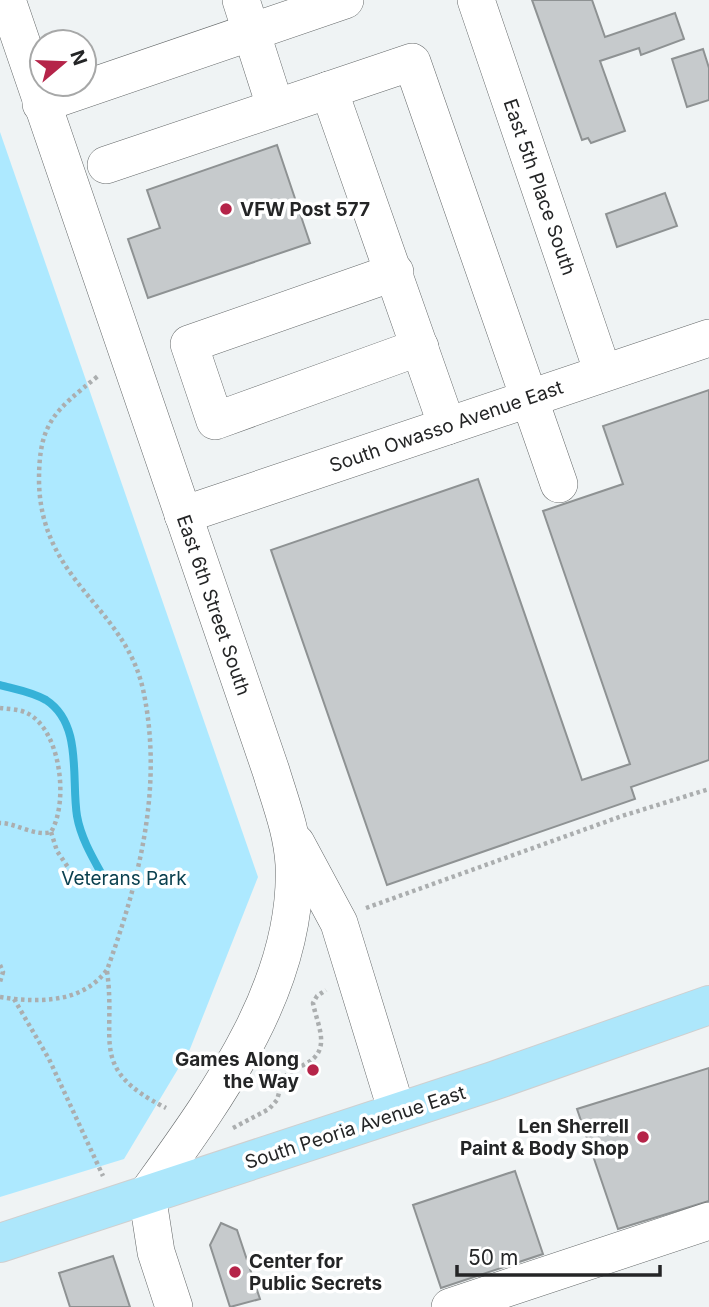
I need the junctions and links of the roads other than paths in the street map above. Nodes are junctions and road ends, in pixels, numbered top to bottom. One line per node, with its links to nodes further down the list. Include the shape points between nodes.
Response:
1 (7, 0): 6 (street, East 6th Street South)
2 (345, 0): 4 (street)
3 (476, 0): 12 (street, East 5th Place South)
4 (247, 16): 6 (street); 7 (street)
5 (329, 90): 7 (street); 9 (street); 13 (street, via 412,62)
6 (41, 104): 16 (street, East 6th Street South)
7 (275, 106): 8 (street)
8 (106, 165)
9 (395, 272): 11 (street); 11 (street, via 189,344 215,421)
10 (709, 338): 12 (street, South Owasso Avenue East)
11 (420, 347): 14 (street)
12 (603, 373): 13 (street, South Owasso Avenue East)
13 (529, 398): 14 (street, South Owasso Avenue East); 15 (street)
14 (447, 426): 16 (street, South Owasso Avenue East)
15 (559, 484)
16 (183, 515): 17 (street, East 6th Street South)
17 (289, 830): 19 (street, via 339,923); 20 (street, East 6th Street South, via 291,920 267,997 209,1104)
18 (709, 1005): 19 (main road, South Peoria Avenue East)
19 (397, 1112): 20 (main road, South Peoria Avenue East)
20 (147, 1194): 22 (main road, South Peoria Avenue East); 23 (street, via 156,1252)
21 (709, 1221): 24 (street)
22 (0, 1244)
23 (174, 1307)
24 (450, 1307)

